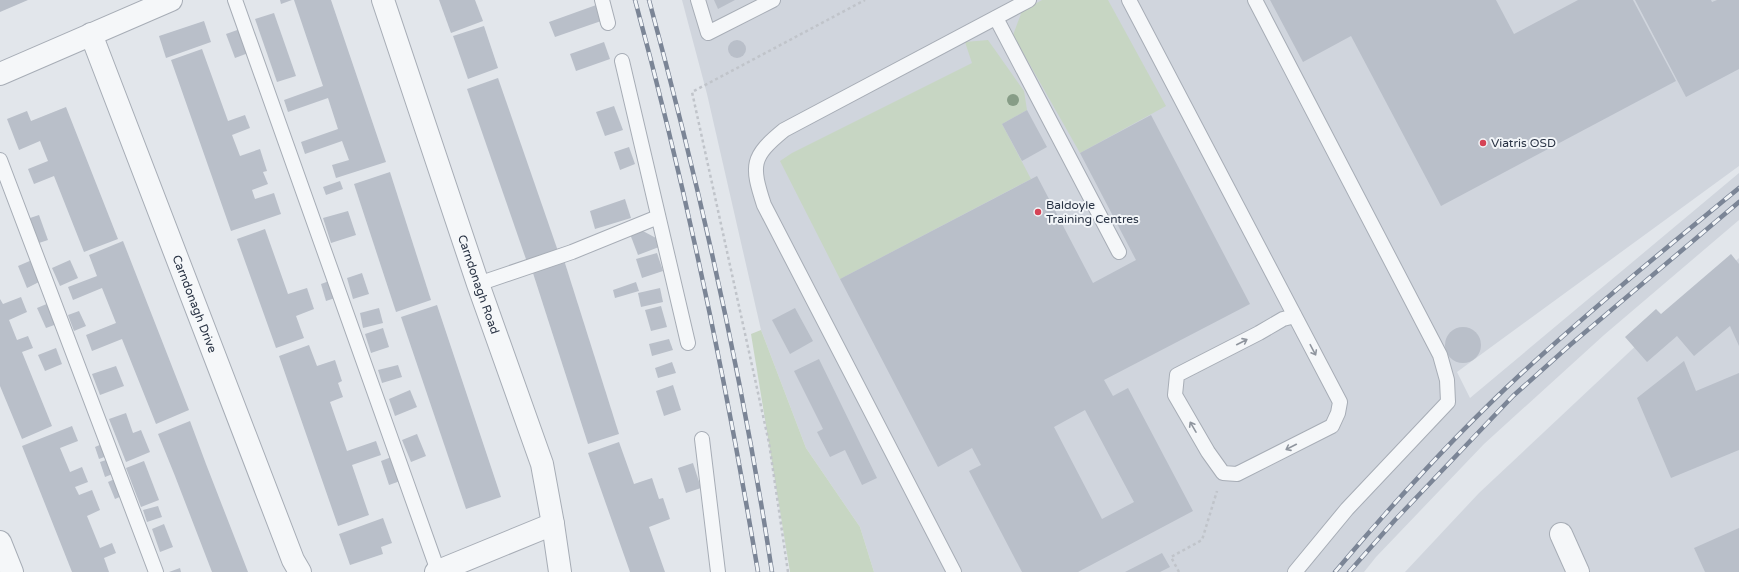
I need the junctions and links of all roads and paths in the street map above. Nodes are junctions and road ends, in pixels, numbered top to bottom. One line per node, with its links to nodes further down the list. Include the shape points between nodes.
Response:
1 (171, 0): 11 (street)
2 (235, 0): 31 (lane)
3 (383, 0): 20 (street, Carndonagh Road)
4 (602, 0): 13 (lane)
5 (698, 0): 6 (lane, via 708,33)
6 (773, 0)
7 (866, 0): 34 (path, via 692,92 769,443)
8 (1029, 0): 12 (lane)
9 (1129, 0): 21 (lane)
10 (1255, 0): 37 (lane, via 1440,355 1447,380 1448,402 1347,509)
11 (137, 7): 14 (street)
12 (996, 18): 19 (lane); 35 (lane, via 784,130 767,143 757,159 756,180 764,205)
13 (608, 23)
14 (91, 34): 16 (street); 30 (street, Carndonagh Drive, via 290,553)
15 (622, 61): 18 (lane)
16 (0, 74)
17 (0, 160): 29 (lane)
18 (658, 217): 20 (lane, via 572,252); 22 (lane)
19 (1119, 252)
20 (478, 284): 25 (street, Carndonagh Road, via 542,464)
21 (1295, 316): 24 (lane, one-way to 24, via 1340,402 1338,413 1332,426 1237,474); 24 (lane, one-way to 21, via 1175,395 1177,375 1283,319)
22 (688, 343)
23 (702, 439): 33 (lane)
24 (1223, 474): 36 (path, via 1202,540 1171,557)
25 (553, 524): 31 (street); 32 (street, Carndonagh Road)
26 (1561, 534): 38 (street)
27 (0, 542): 28 (street)
28 (12, 572)
29 (156, 572)
30 (300, 572)
31 (437, 572)
32 (560, 572)
33 (718, 572)
34 (788, 572)
35 (954, 572)
36 (1179, 572)
37 (1295, 572)
38 (1578, 572)

